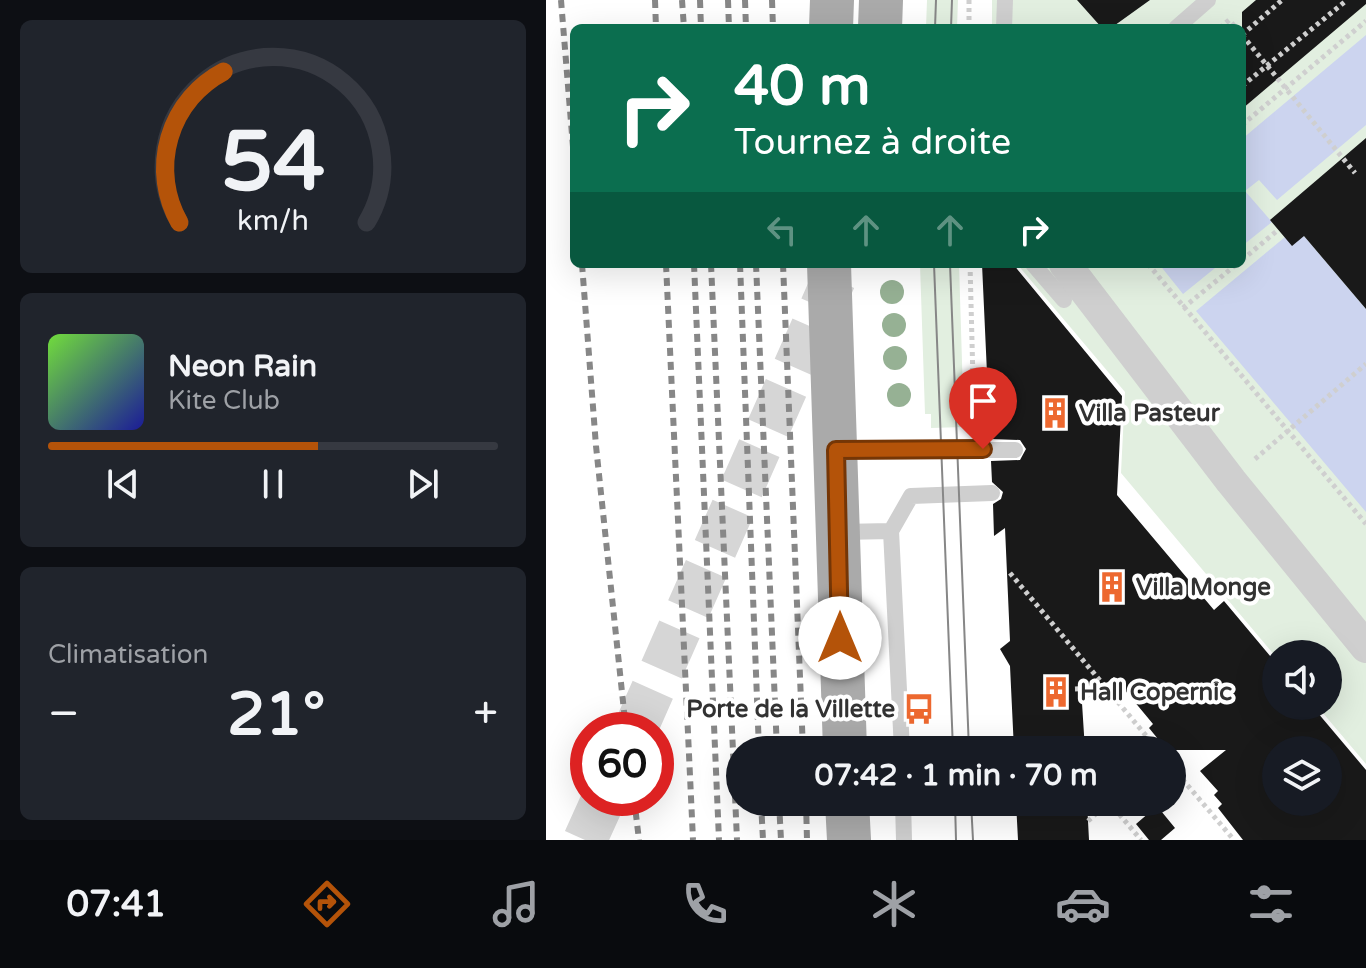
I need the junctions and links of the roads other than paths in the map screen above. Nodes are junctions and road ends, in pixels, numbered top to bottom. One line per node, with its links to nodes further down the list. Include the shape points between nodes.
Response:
1 (832, 0): 5 (main road)
2 (881, 0): 6 (main road)
3 (1005, 0): 7 (lane)
4 (1208, 0): 8 (lane)
5 (831, 24)
6 (880, 24)
7 (1004, 24)
8 (1181, 24)
9 (829, 268): 13 (main road)
10 (1036, 268): 12 (lane)
11 (1068, 268): 18 (street)
12 (1064, 300)
13 (836, 450): 14 (lane); 17 (main road)
14 (1015, 450)
15 (992, 493): 16 (lane, via 911,496)
16 (891, 531): 17 (lane); 20 (lane)
17 (839, 532): 19 (main road)
18 (1366, 647)
19 (845, 736)
20 (901, 736)
21 (848, 816): 23 (main road)
22 (903, 816): 24 (lane)
23 (849, 840)
24 (904, 840)

